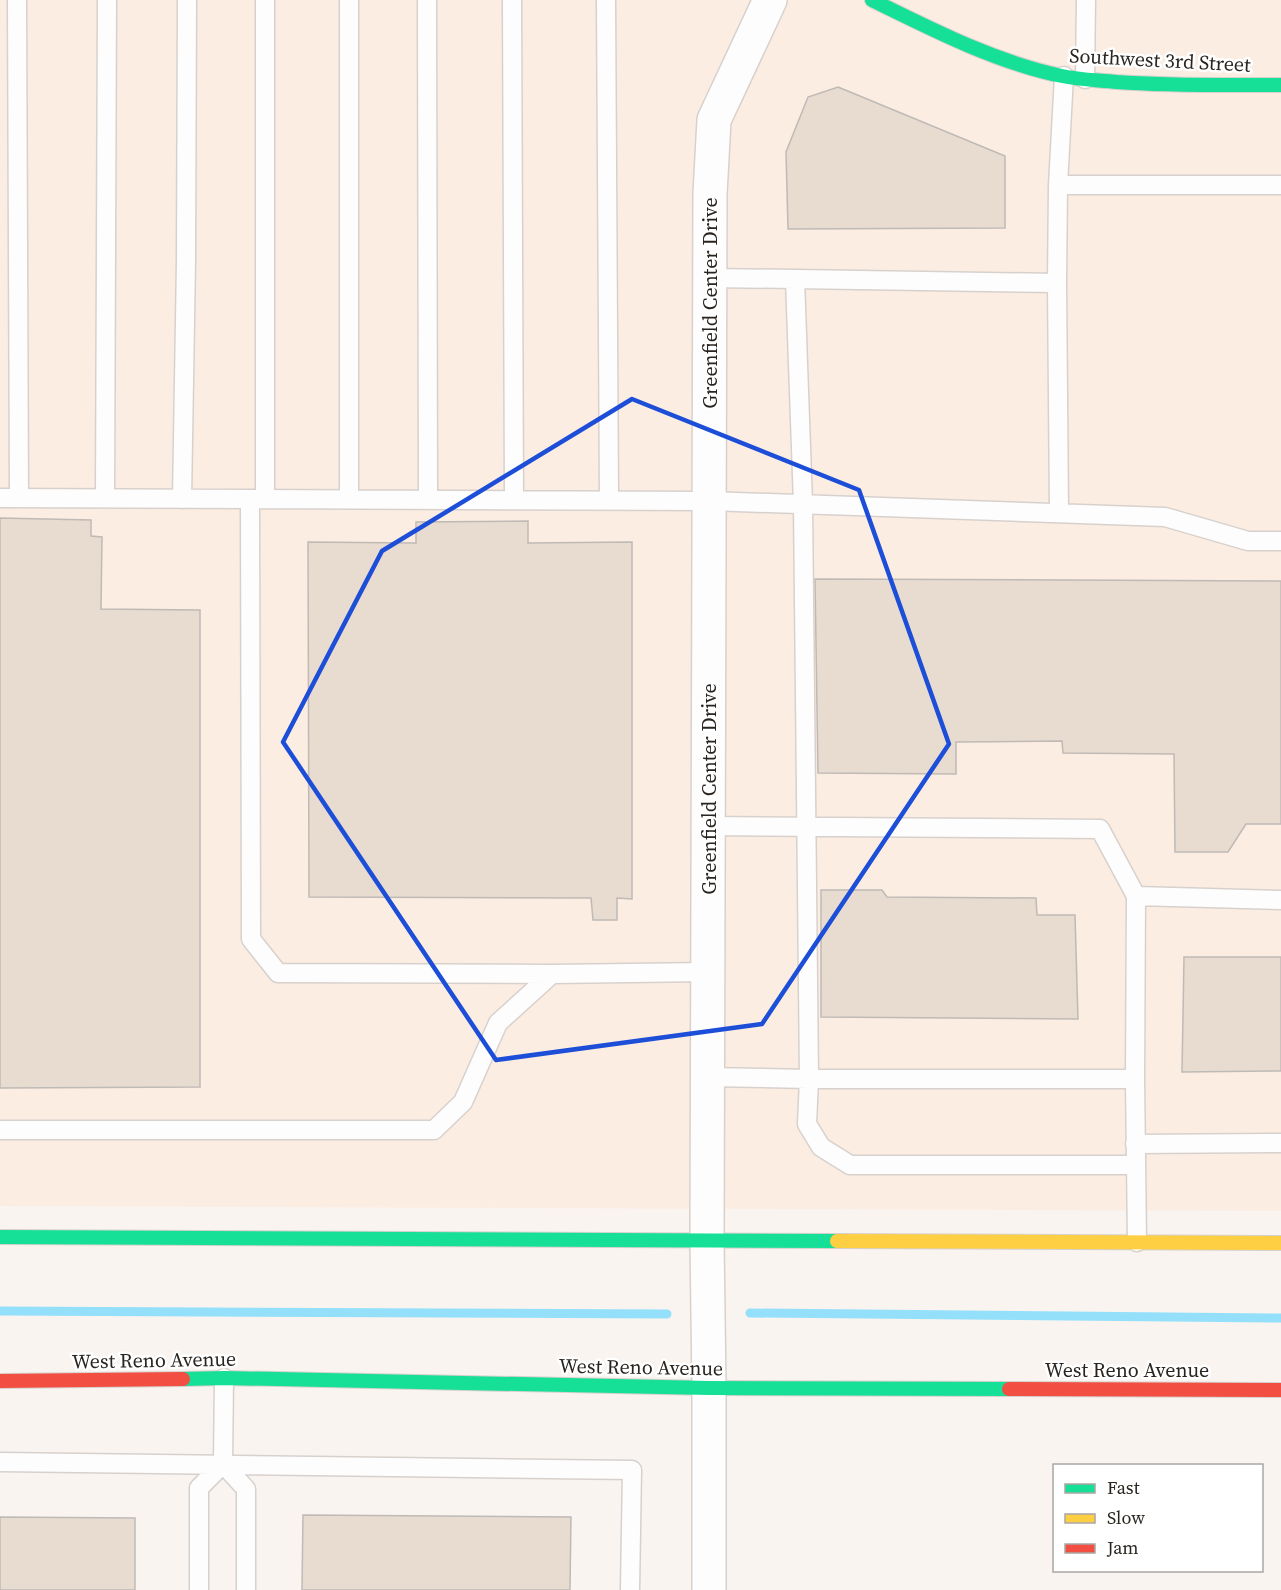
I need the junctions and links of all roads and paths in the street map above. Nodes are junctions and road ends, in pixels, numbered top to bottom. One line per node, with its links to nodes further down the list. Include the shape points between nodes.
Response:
1 (17, 0): 21 (lane)
2 (107, 0): 22 (lane)
3 (187, 0): 23 (lane)
4 (265, 0): 24 (lane)
5 (348, 0): 25 (lane)
6 (427, 0): 26 (lane)
7 (512, 0): 27 (lane)
8 (606, 0): 28 (lane)
9 (770, 0): 17 (street, Greenfield Center Drive, via 714,120)
10 (872, 0): 12 (main road, Southwest 3rd Street, via 1001,59)
11 (1086, 0): 13 (lane)
12 (1064, 76): 13 (main road, Southwest 3rd Street); 15 (lane)
13 (1084, 79): 14 (main road, Southwest 3rd Street)
14 (1281, 85)
15 (1058, 185): 16 (lane); 19 (lane)
16 (1281, 185)
17 (710, 278): 18 (lane); 29 (street, Greenfield Center Drive)
18 (795, 279): 19 (lane); 30 (lane)
19 (1057, 283): 31 (lane)
20 (0, 498): 21 (lane)
21 (19, 498): 22 (lane)
22 (105, 498): 23 (lane)
23 (182, 499): 24 (lane)
24 (258, 499): 25 (lane); 38 (lane, via 251,939 278,973)
25 (349, 500): 26 (lane)
26 (428, 500): 27 (lane)
27 (514, 500): 28 (lane)
28 (609, 500): 29 (lane)
29 (709, 501): 30 (lane); 33 (street, Greenfield Center Drive)
30 (803, 504): 31 (lane); 34 (lane)
31 (1059, 513): 32 (lane, via 1165,517 1248,541)
32 (1281, 541)
33 (709, 826): 34 (lane); 37 (street, Greenfield Center Drive)
34 (806, 827): 35 (lane, via 1100,829); 40 (lane)
35 (1136, 896): 36 (lane); 41 (lane)
36 (1281, 900)
37 (709, 972): 38 (lane); 39 (street, Greenfield Center Drive)
38 (552, 974): 42 (lane, via 498,1023 463,1102 434,1130)
39 (708, 1077): 40 (lane); 47 (street, Greenfield Center Drive)
40 (809, 1079): 41 (lane); 45 (lane, via 807,1124 821,1147 850,1165)
41 (1135, 1079): 44 (lane)
42 (0, 1130)
43 (1281, 1143): 44 (lane)
44 (1136, 1144): 45 (lane)
45 (1136, 1165): 48 (lane)
46 (0, 1237): 47 (main road)
47 (707, 1240): 48 (main road); 52 (street, Greenfield Center Drive)
48 (1137, 1242): 49 (main road)
49 (1281, 1243)
50 (224, 1378): 51 (main road, West Reno Avenue); 52 (main road, West Reno Avenue); 55 (lane)
51 (0, 1381)
52 (709, 1388): 53 (main road, West Reno Avenue); 59 (street, Greenfield Center Drive)
53 (1281, 1390)
54 (0, 1462): 55 (lane)
55 (223, 1464): 56 (lane, via 200,1488); 57 (lane, via 246,1489); 58 (lane, via 632,1470)
56 (199, 1590)
57 (246, 1590)
58 (630, 1590)
59 (709, 1590)

